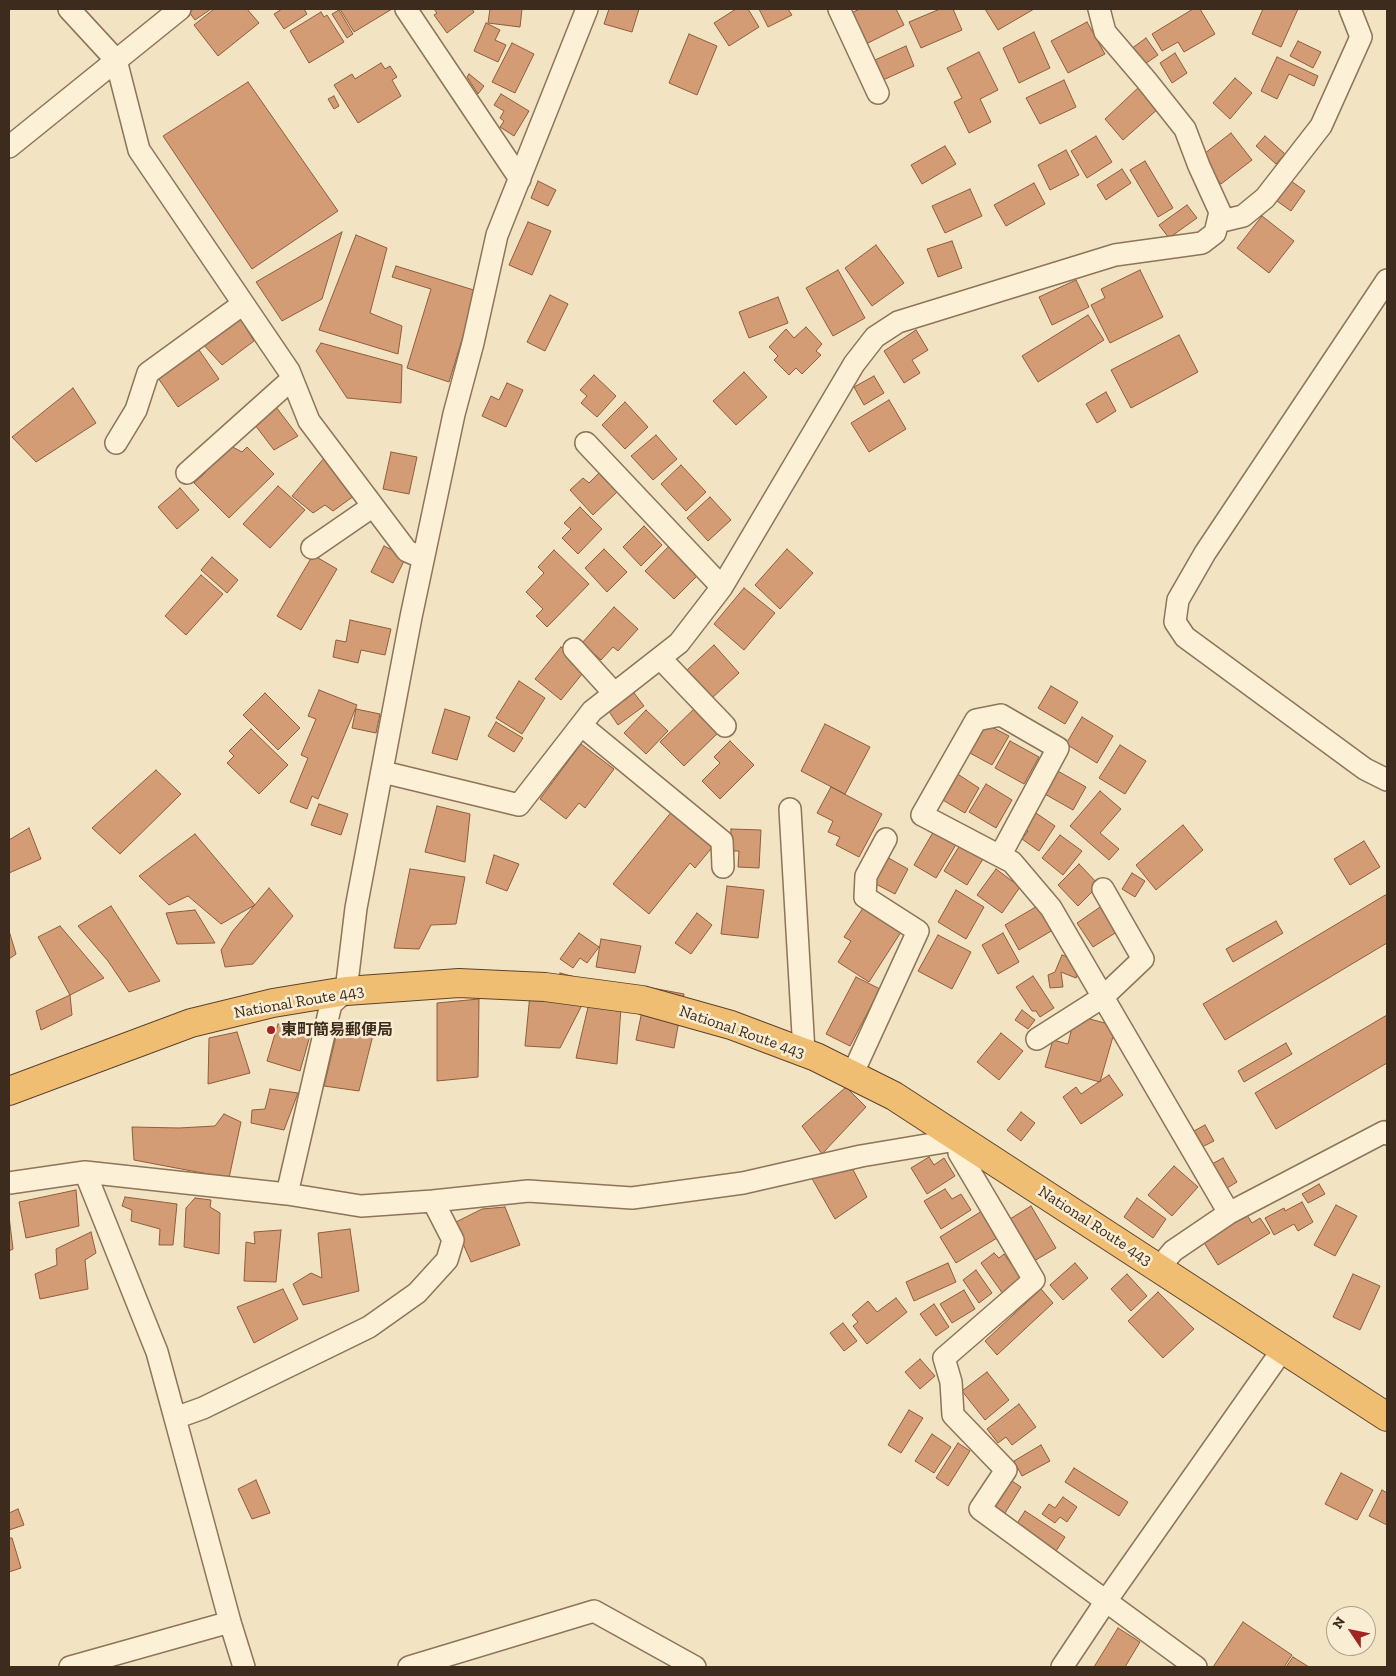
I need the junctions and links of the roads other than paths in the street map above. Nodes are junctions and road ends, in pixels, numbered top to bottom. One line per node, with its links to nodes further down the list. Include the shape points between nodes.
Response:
1 (69, 9): 8 (street)
2 (180, 9): 8 (street)
3 (406, 9): 11 (street)
4 (586, 9): 11 (street)
5 (839, 9): 9 (street)
6 (1099, 9): 12 (street, via 1105,32 1185,129 1220,212)
7 (1350, 9): 12 (street, via 1361,37 1321,126 1266,198 1243,216)
8 (116, 60): 10 (street); 14 (street, via 139,150)
9 (878, 93)
10 (9, 147)
11 (520, 179): 21 (street, via 497,235)
12 (1218, 222): 22 (street, via 1215,233 1202,243 1115,255 898,322 875,337 854,364)
13 (1387, 280): 29 (street, via 1205,553 1178,600 1175,622 1185,637 1364,769)
14 (243, 304): 15 (street); 16 (street, via 148,373 136,410)
15 (292, 378): 18 (street); 19 (street, via 309,421)
16 (116, 443)
17 (586, 443): 22 (street)
18 (186, 472)
19 (373, 506): 20 (street); 21 (street, via 407,551)
20 (312, 548)
21 (423, 558): 28 (street)
22 (722, 586): 24 (street, via 679,643)
23 (574, 649): 25 (street)
24 (660, 658): 25 (street); 27 (street)
25 (614, 693): 26 (street, via 592,710)
26 (581, 725): 28 (street, via 519,805); 33 (street, via 722,841)
27 (726, 726)
28 (383, 772): 35 (street, via 356,908)
29 (1387, 780)
30 (790, 809): 38 (street)
31 (886, 839): 39 (street, via 866,876 865,897 918,930)
32 (1000, 856): 32 (street, via 922,815 976,720 1001,715 1058,748); 36 (street, via 1012,862 1051,908)
33 (723, 867)
34 (1103, 889): 36 (street, via 1144,959)
35 (346, 991): 38 (highway, National Route 443, via 459,983 545,987 642,1000 730,1024); 40 (highway, National Route 443, via 273,1003 191,1023); 45 (street, via 331,1004)
36 (1103, 997): 37 (street); 47 (street)
37 (1037, 1039)
38 (804, 1052): 39 (highway, National Route 443)
39 (852, 1075): 42 (highway, National Route 443, via 894,1096)
40 (9, 1091)
41 (1387, 1134): 47 (street, via 1384,1132)
42 (962, 1139): 46 (street, via 861,1156 743,1183 632,1198 528,1191); 48 (highway, National Route 443); 52 (street, via 958,1153 1034,1280 944,1358 953,1416 1006,1470 980,1509)
43 (85, 1172): 44 (street); 45 (street); 50 (street, via 157,1352)
44 (9, 1183)
45 (287, 1194): 46 (street, via 361,1206)
46 (432, 1201): 50 (street, via 453,1240 447,1260 417,1293 369,1327 203,1408)
47 (1229, 1213): 48 (street, via 1173,1251)
48 (1160, 1268): 49 (highway, National Route 443)
49 (1283, 1349): 51 (highway, National Route 443); 52 (street)
50 (175, 1418): 53 (street)
51 (1387, 1418)
52 (1106, 1601): 58 (street); 59 (street)
53 (230, 1622): 54 (street); 55 (street)
54 (70, 1667)
55 (244, 1667)
56 (409, 1667): 57 (street, via 594,1611)
57 (694, 1667)
58 (1062, 1667)
59 (1196, 1667)

